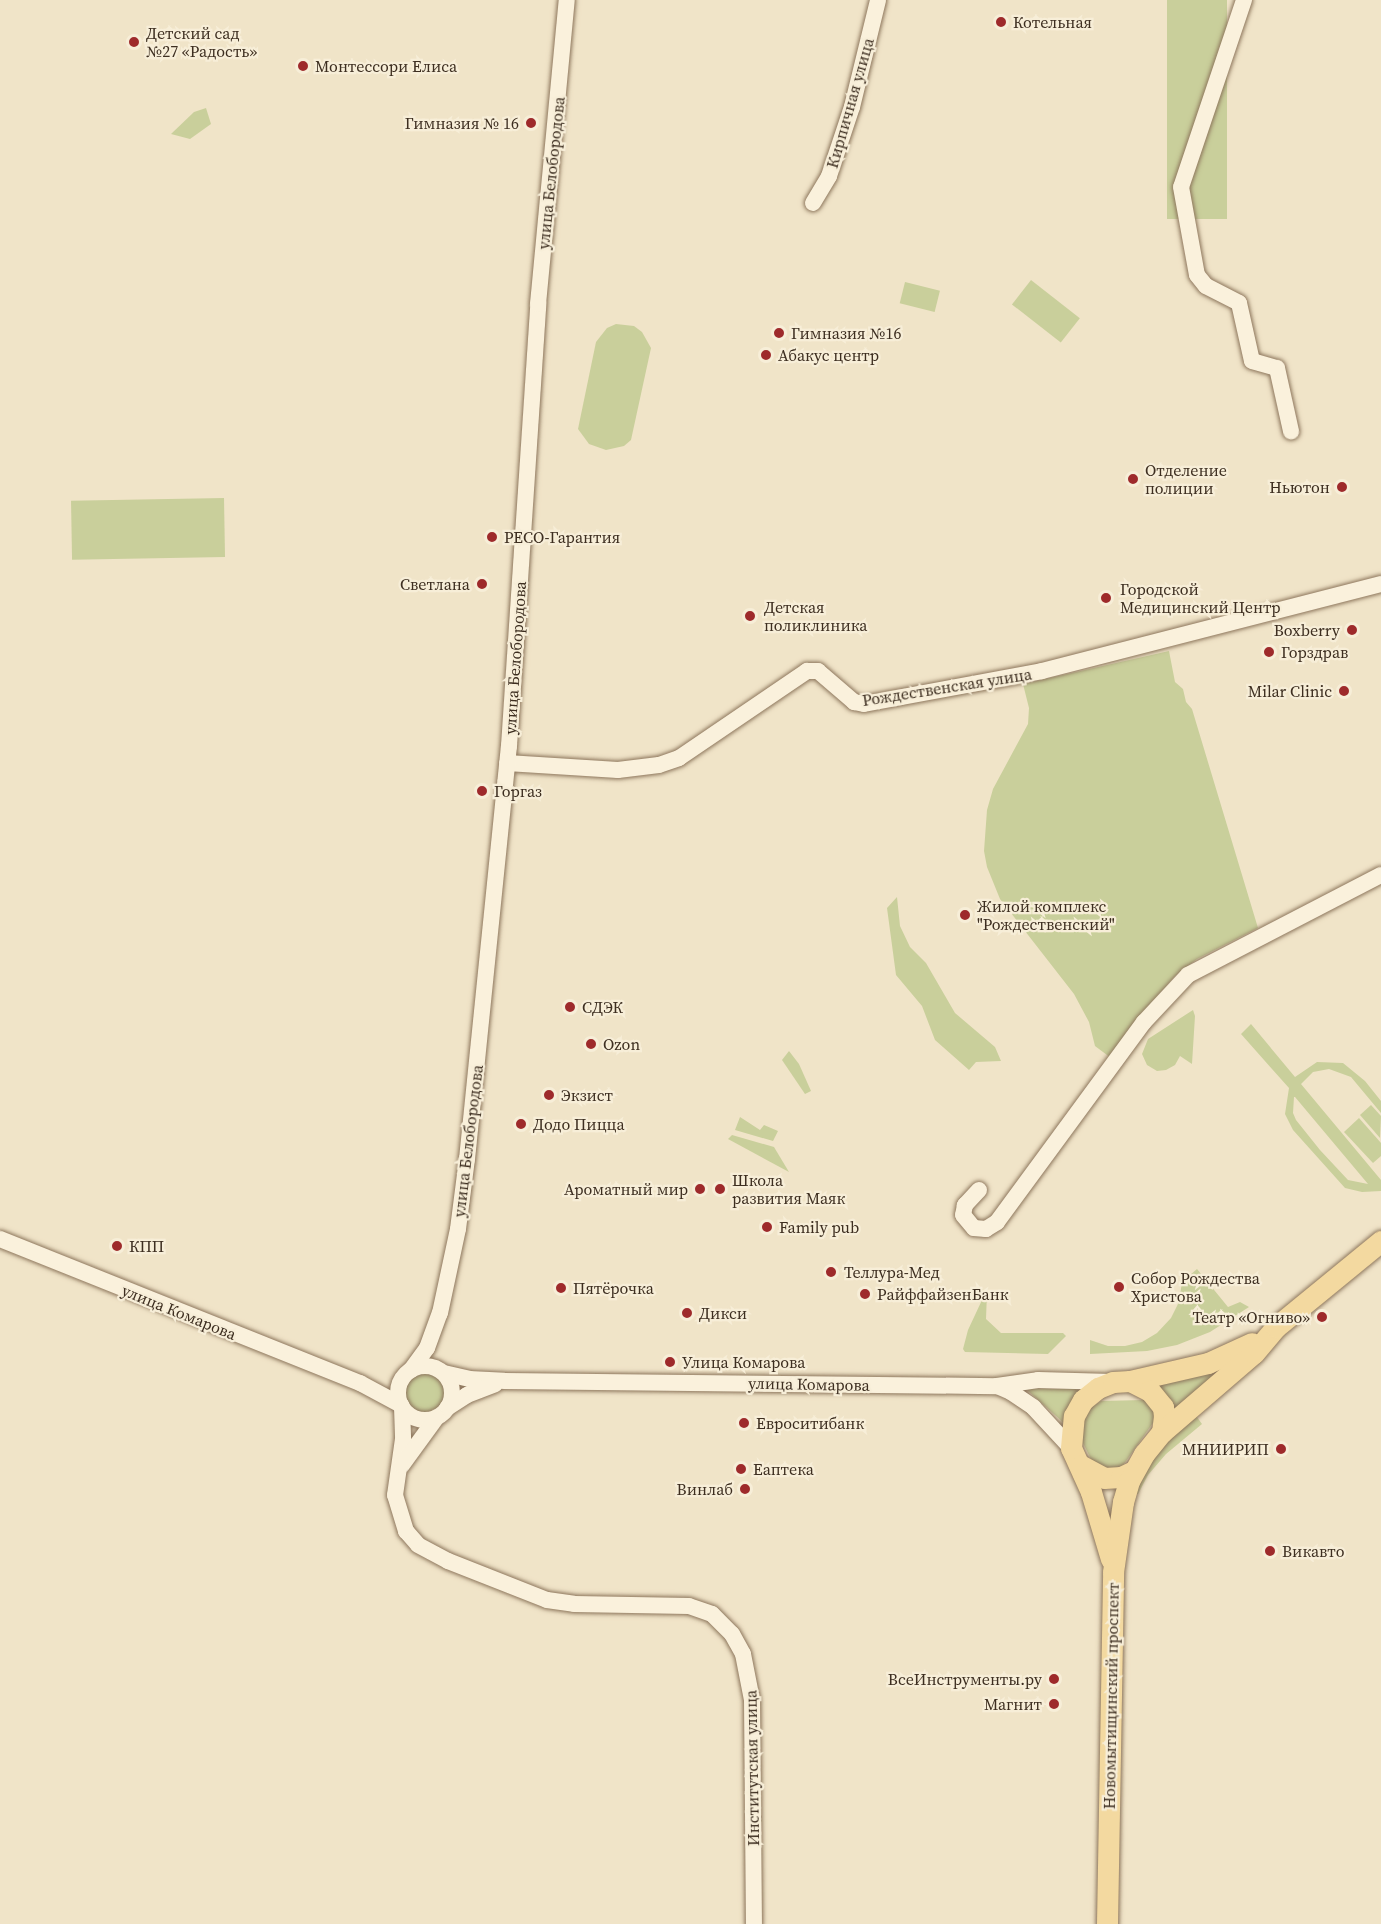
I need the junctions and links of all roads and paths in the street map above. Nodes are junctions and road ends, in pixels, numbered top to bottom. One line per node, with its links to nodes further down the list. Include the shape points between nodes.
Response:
1 (567, 0): 7 (street, улица Белобородова, via 538,304)
2 (878, 0): 4 (street, Кирпичная улица, via 852,107 829,176)
3 (1244, 0): 5 (street, via 1181,186 1197,275 1206,286 1239,303 1252,361 1277,368)
4 (813, 203)
5 (1291, 431)
6 (1381, 584): 7 (street, Рождественская улица, via 1042,671 864,704 854,702 818,670 807,671 679,758 659,765 607,770)
7 (507, 763): 12 (street, улица Белобородова, via 467,1159 458,1229)
8 (1381, 875): 9 (street, via 1188,975 1144,1022 997,1222 986,1229 974,1228 963,1215 965,1205)
9 (979, 1190)
10 (0, 1239): 18 (street, улица Комарова)
11 (1381, 1241): 13 (main road, Новомытищинский проспект)
12 (440, 1313): 14 (street, улица Белобородова, via 424,1353); 15 (street, улица Белобородова, via 438,1342)
13 (1275, 1329): 17 (main road, via 1218,1359 1162,1376); 22 (main road, Новомытищинский проспект, via 1254,1353)
14 (408, 1373): 15 (street, via 432,1366); 18 (street, улица Комарова, via 382,1386); 20 (street, via 398,1389)
15 (444, 1373): 16 (street, улица Комарова); 21 (street, via 452,1388)
16 (504, 1381): 19 (street, улица Комарова); 21 (street, улица Комарова, via 467,1395)
17 (1122, 1382): 19 (street, улица Комарова, via 1038,1380); 22 (main road, via 1150,1391 1162,1407); 23 (main road, via 1089,1394 1077,1408 1072,1423)
18 (360, 1383): 20 (street, улица Комарова)
19 (997, 1386): 23 (street, via 1033,1407)
20 (402, 1406): 21 (street, via 418,1419); 25 (street, Институтская улица, via 403,1439)
21 (442, 1412): 25 (street)
22 (1162, 1431): 24 (main road, Новомытищинский проспект)
23 (1075, 1457): 24 (main road, via 1104,1478); 26 (main road, via 1098,1510)
24 (1134, 1471): 26 (main road, Новомытищинский проспект, via 1123,1502)
25 (397, 1473): 27 (street, Институтская улица, via 396,1503 406,1531 418,1545 448,1561 547,1600 689,1606 712,1614 728,1627 743,1654 752,1700)
26 (1113, 1572): 28 (main road, Новомытищинский проспект)
27 (754, 1924)
28 (1107, 1924)

